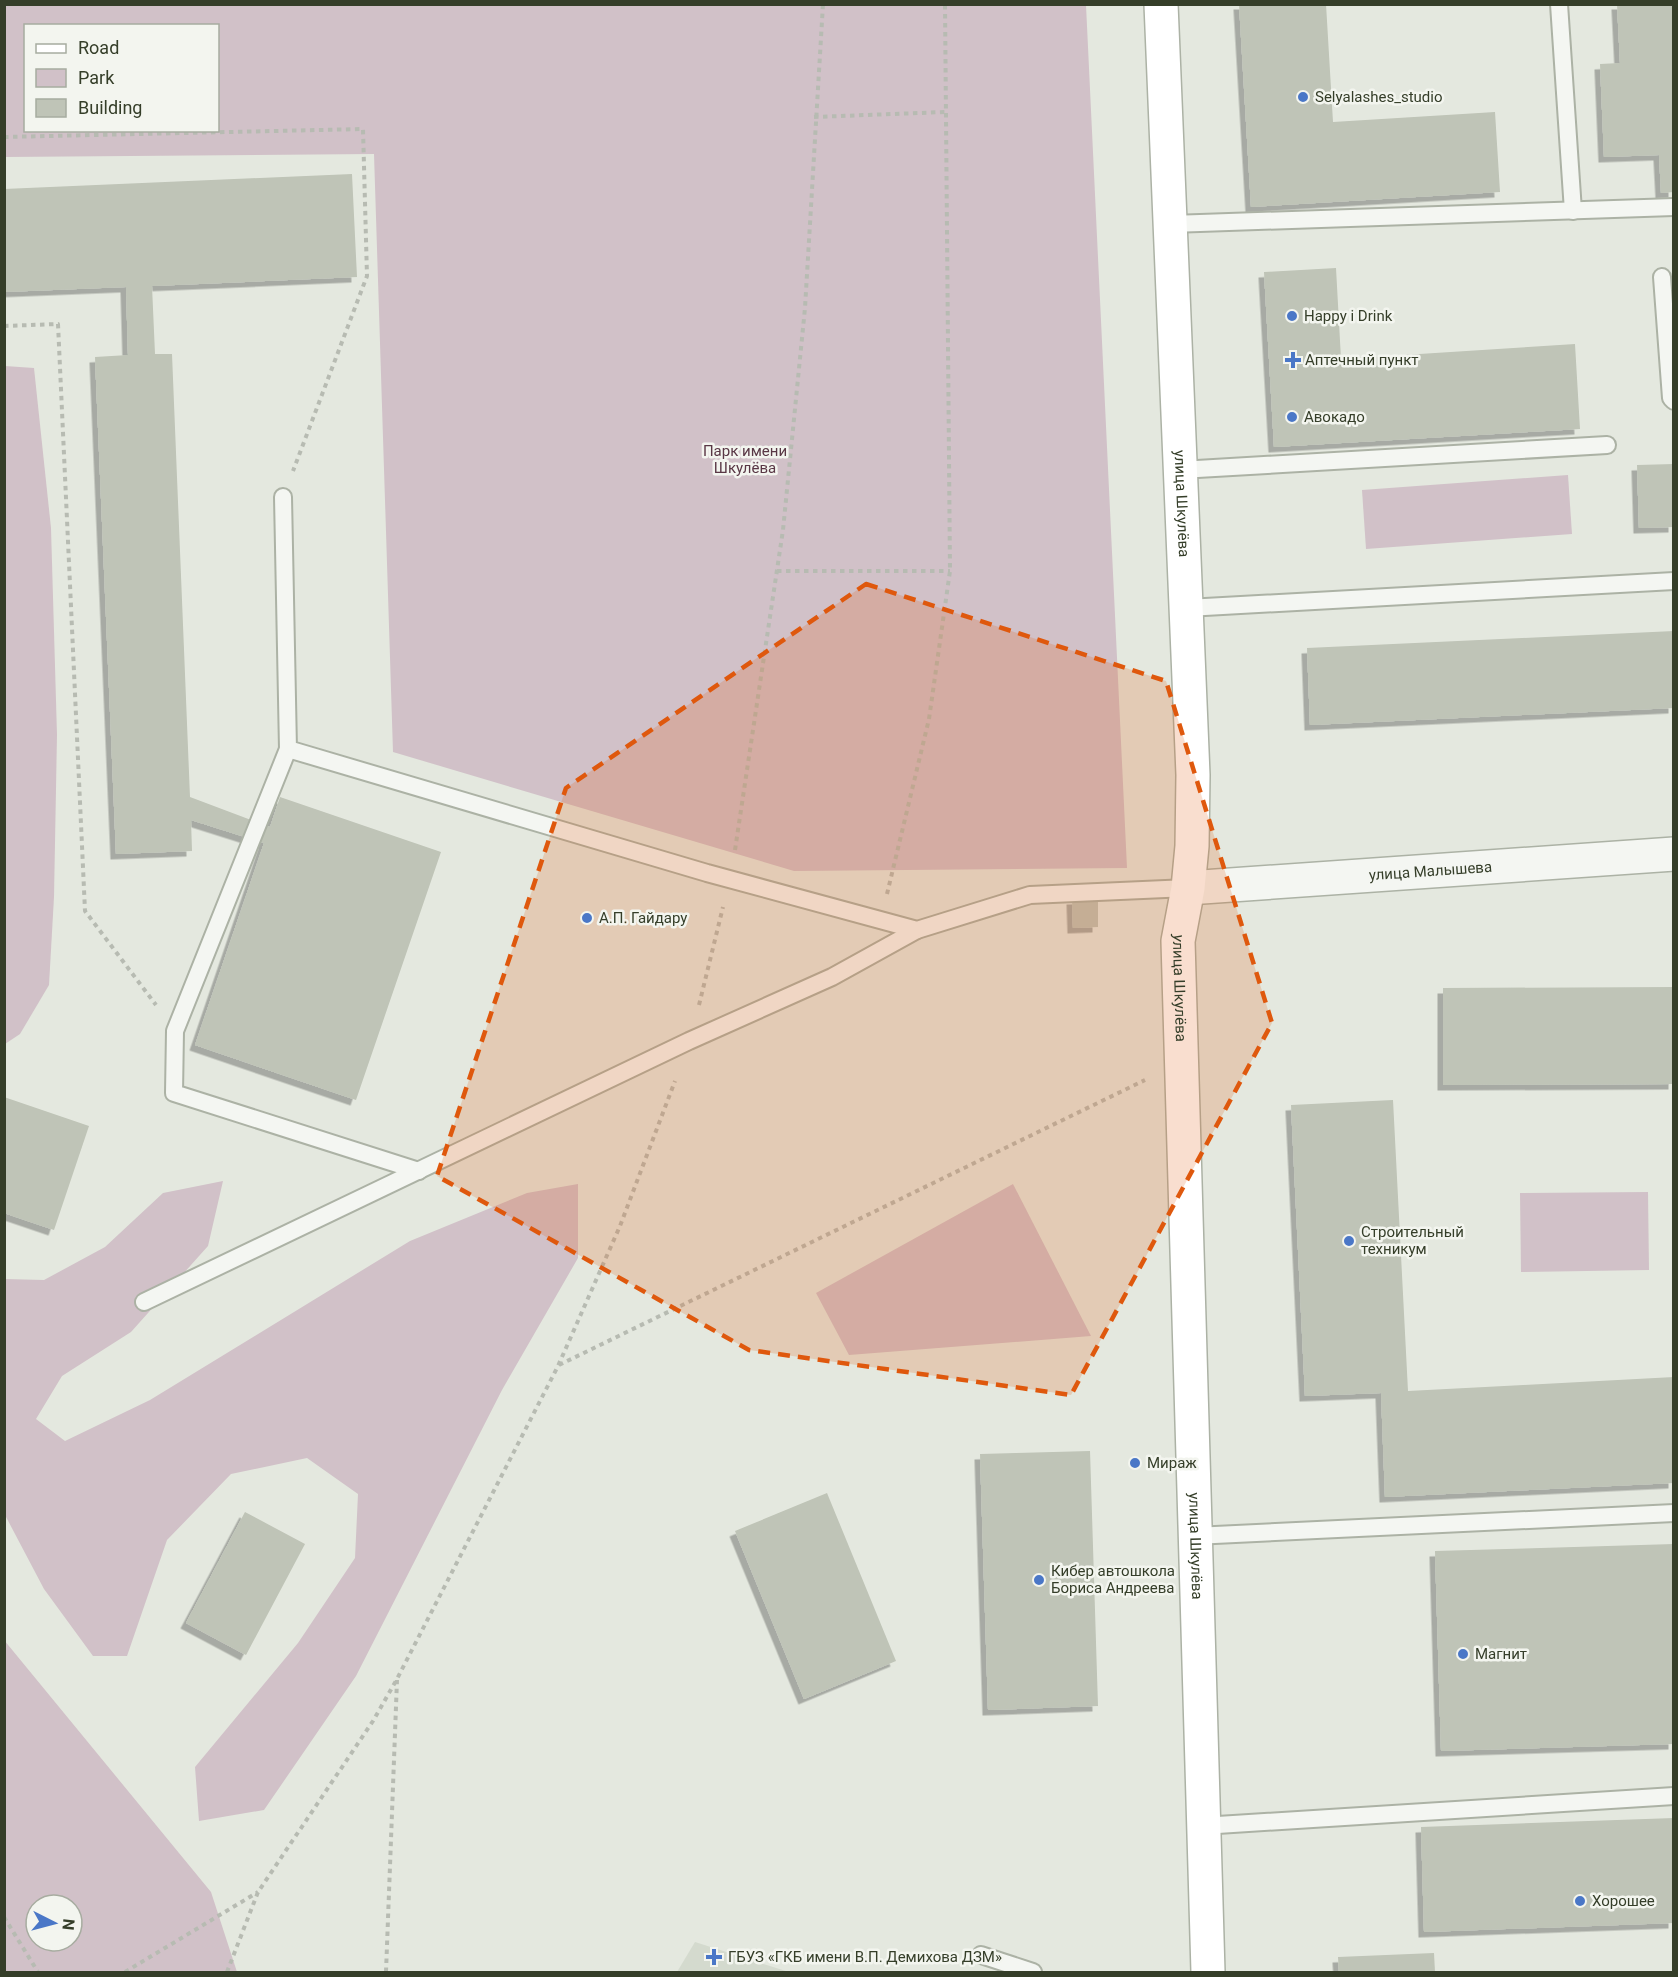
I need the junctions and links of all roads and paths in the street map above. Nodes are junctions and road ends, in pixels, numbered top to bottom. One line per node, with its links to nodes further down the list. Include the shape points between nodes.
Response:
1 (823, 4): 6 (path)
2 (945, 4): 5 (path)
3 (1161, 4): 10 (street, улица Шкулёва)
4 (1559, 4): 9 (lane)
5 (945, 112): 6 (path); 18 (path)
6 (814, 117): 17 (path, via 805,308)
7 (4, 137): 16 (path, via 363,129 367,276)
8 (1674, 207): 9 (lane)
9 (1573, 211): 10 (lane)
10 (1171, 224): 15 (street, улица Шкулёва)
11 (1662, 277): 13 (lane)
12 (4, 326): 27 (path, via 58,324 85,911)
13 (1674, 401)
14 (1607, 446): 15 (lane)
15 (1180, 470): 20 (street, улица Шкулёва)
16 (283, 497): 21 (lane)
17 (777, 571): 18 (path); 23 (path)
18 (950, 571): 25 (path, via 929,719)
19 (1674, 581): 20 (lane)
20 (1187, 608): 24 (street, улица Шкулёва, via 1193,775)
21 (288, 750): 23 (lane); 27 (lane)
22 (1674, 854): 24 (street, улица Малышева)
23 (730, 879): 25 (lane); 28 (path)
24 (1188, 888): 26 (lane, via 1030,895); 29 (street, улица Шкулёва, via 1178,941)
25 (880, 920): 26 (lane)
26 (916, 930): 28 (lane, via 832,977)
27 (175, 1031): 30 (lane, via 174,1093)
28 (689, 1041): 30 (lane); 32 (path, via 620,1226)
29 (1180, 1059): 32 (path, via 1149,1078); 34 (street, улица Шкулёва)
30 (419, 1171): 31 (lane)
31 (144, 1302)
32 (558, 1366): 35 (path)
33 (1674, 1513): 34 (lane)
34 (1194, 1536): 37 (street, улица Шкулёва)
35 (397, 1680): 38 (path); 44 (path)
36 (1674, 1796): 37 (lane)
37 (1202, 1826): 46 (street, улица Шкулёва)
38 (258, 1892): 42 (path); 43 (path)
39 (4, 1917): 41 (path)
40 (981, 1955): 45 (lane)
41 (38, 1972)
42 (125, 1972)
43 (226, 1972)
44 (386, 1972)
45 (1033, 1972)
46 (1208, 1972)

